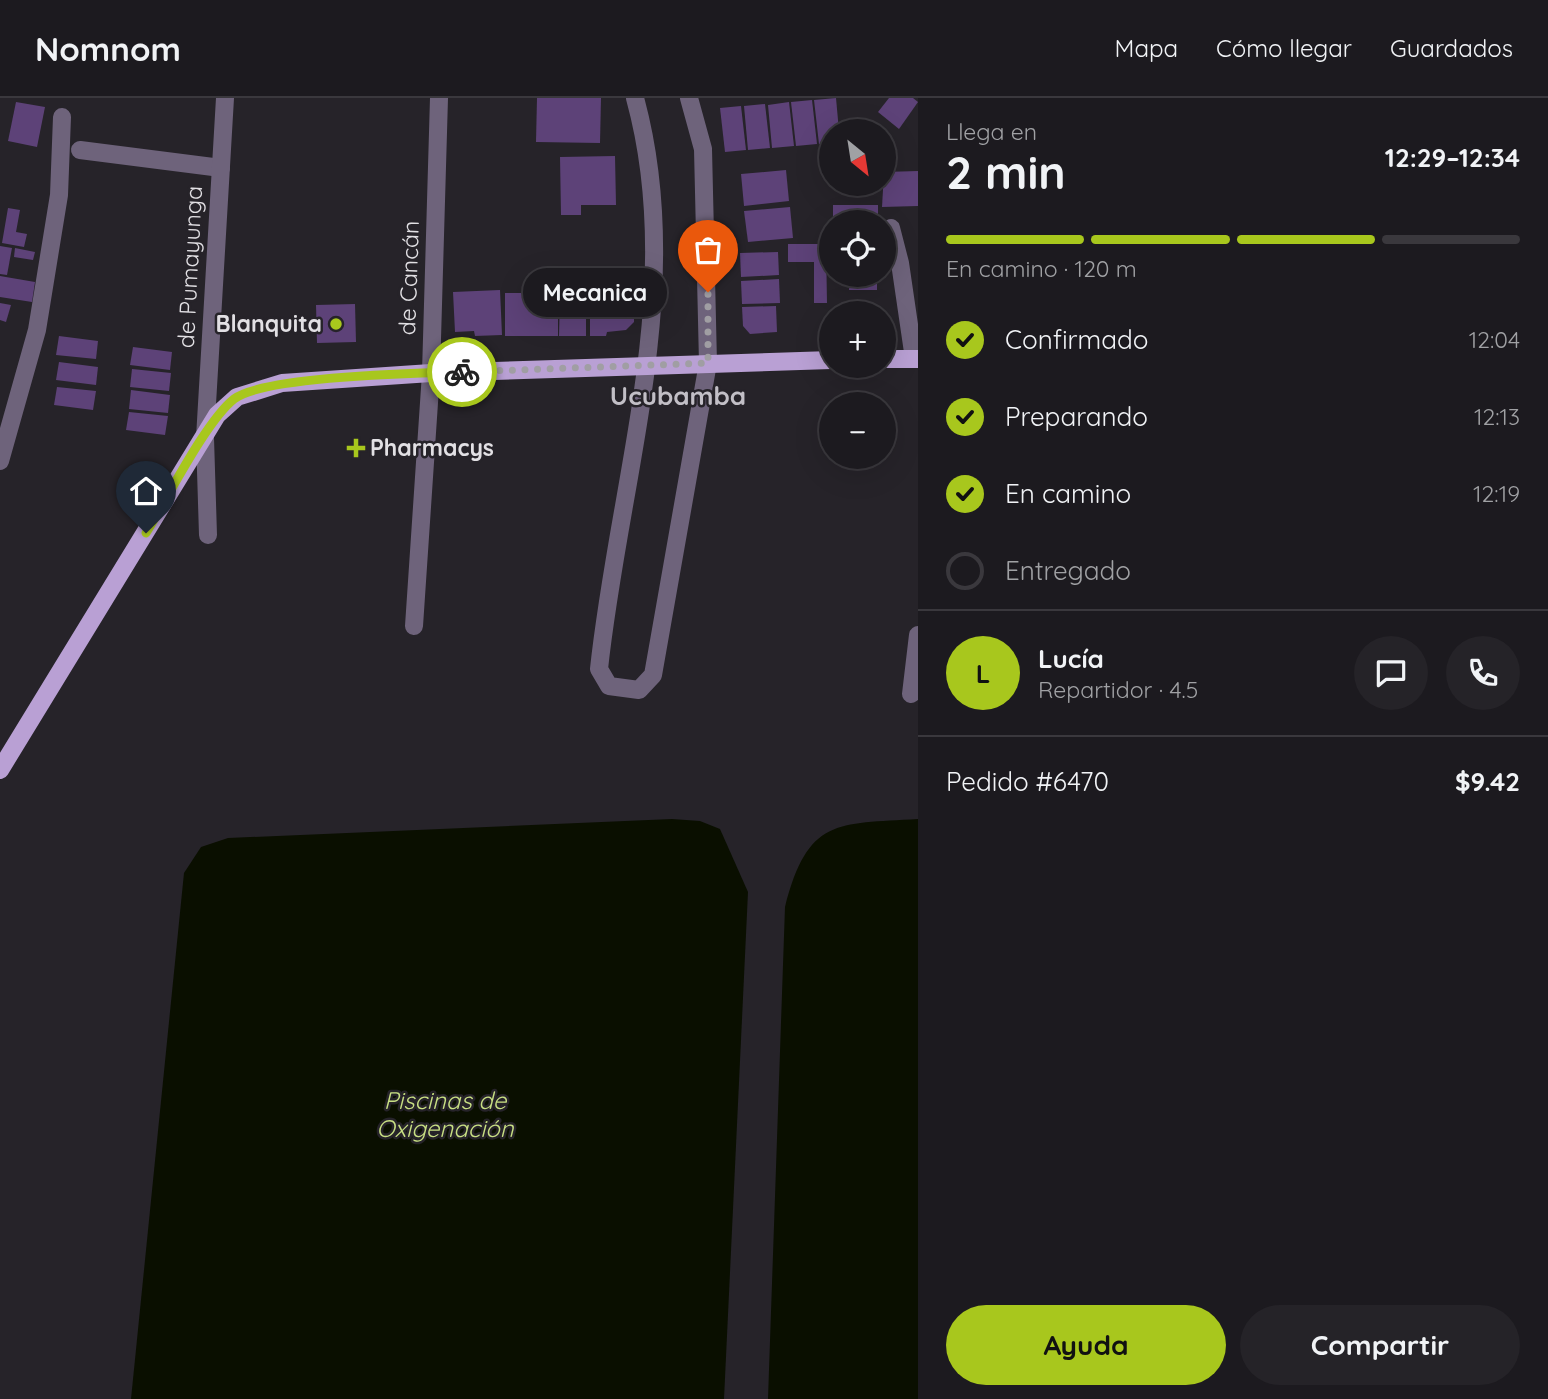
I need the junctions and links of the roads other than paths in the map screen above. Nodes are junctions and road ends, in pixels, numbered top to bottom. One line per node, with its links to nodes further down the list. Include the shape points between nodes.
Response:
1 (225, 98): 7 (street, de Pumayunga)
2 (439, 98): 14 (street, de Cancán)
3 (635, 98): 13 (street, via 646,138 653,212)
4 (689, 98): 12 (street, via 703,149)
5 (62, 117): 16 (street, via 59,195 37,330)
6 (80, 150): 7 (street)
7 (220, 168): 15 (street, de Pumayunga)
8 (896, 246): 10 (street)
9 (896, 359): 10 (main road)
10 (916, 359)
11 (819, 360): 12 (main road)
12 (708, 363): 13 (main road); 13 (street, via 653,675 639,690 624,690 609,686 599,668)
13 (648, 366): 14 (main road)
14 (431, 373): 15 (main road, via 282,383 237,397 218,415); 18 (street, de Cancán)
15 (205, 438): 17 (street, de Pumayunga); 21 (main road)
16 (0, 461)
17 (208, 535)
18 (414, 626)
19 (918, 635): 20 (street)
20 (911, 694)
21 (0, 770)

